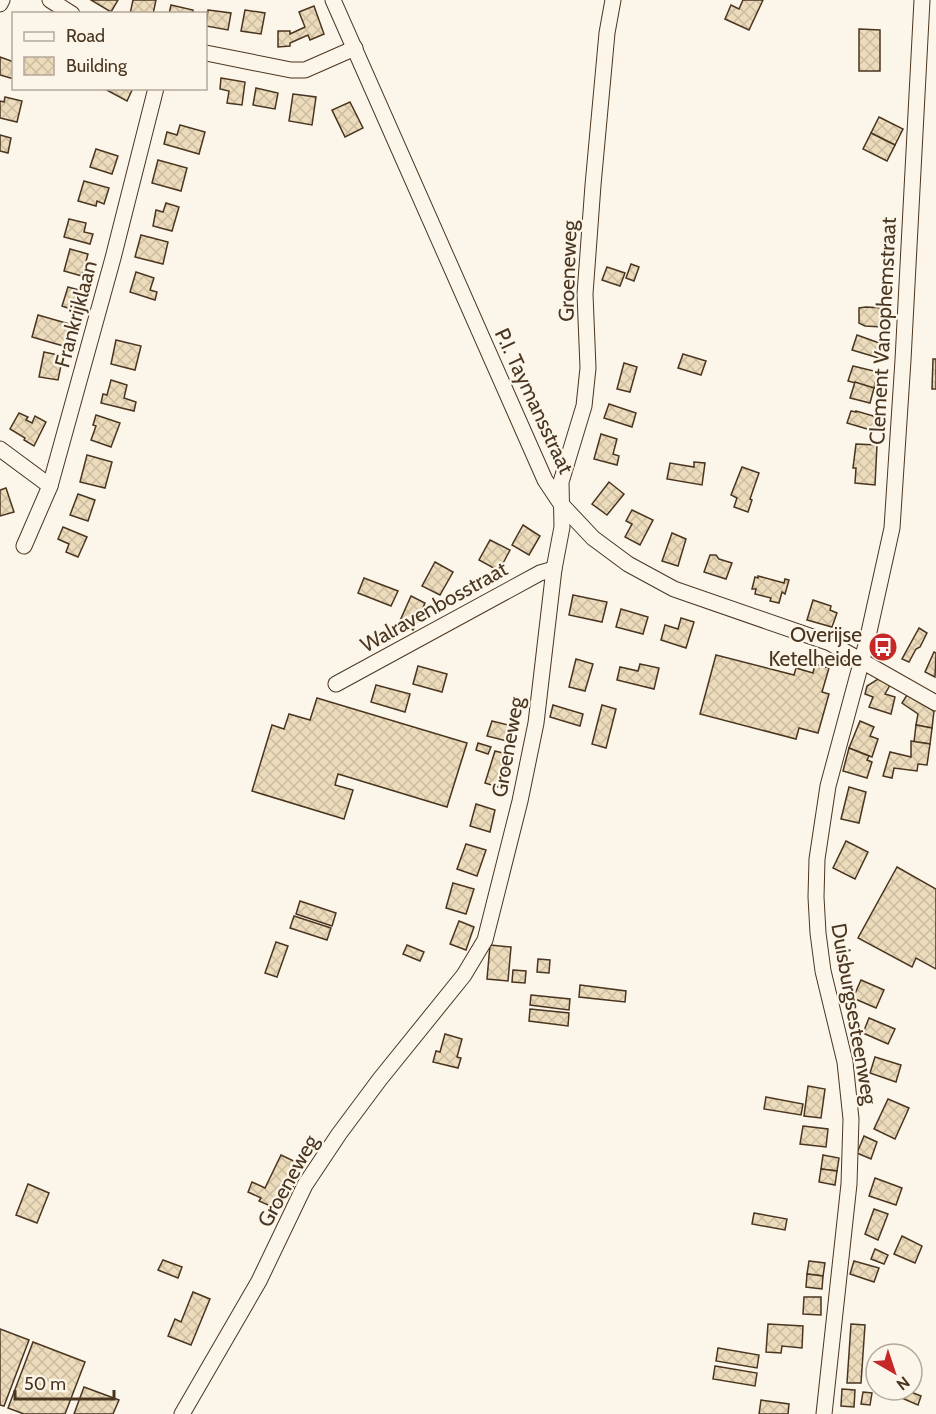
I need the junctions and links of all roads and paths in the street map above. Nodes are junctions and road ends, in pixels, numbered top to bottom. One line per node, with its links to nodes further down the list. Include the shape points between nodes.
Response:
1 (50, 0): 5 (street)
2 (333, 0): 6 (street, P.I. Taymansstraat)
3 (613, 0): 11 (street, Groeneweg, via 585,294 588,368 584,406 561,482)
4 (922, 0): 14 (street, Clement Vanophemstraat, via 896,492 886,563)
5 (69, 12)
6 (355, 48): 7 (street, via 305,70); 11 (street, P.I. Taymansstraat, via 545,480)
7 (207, 54)
8 (155, 90): 10 (street, Frankrijklaan)
9 (0, 449): 10 (street)
10 (50, 486): 12 (street, Frankrijklaan)
11 (561, 504): 13 (street, Groeneweg, via 562,527); 14 (street, P.I. Taymansstraat, via 593,538 627,564 674,588 830,643)
12 (24, 546)
13 (554, 569): 15 (street, Walravenbosstraat); 17 (street, Groeneweg, via 536,723 485,939 464,975 380,1079 304,1185 259,1281)
14 (861, 661): 16 (street, P.I. Taymansstraat); 18 (street, Duisburgsesteenweg, via 828,786 817,859 818,933 845,1062 851,1129 849,1184)
15 (336, 684)
16 (936, 703)
17 (182, 1414)
18 (824, 1414)

